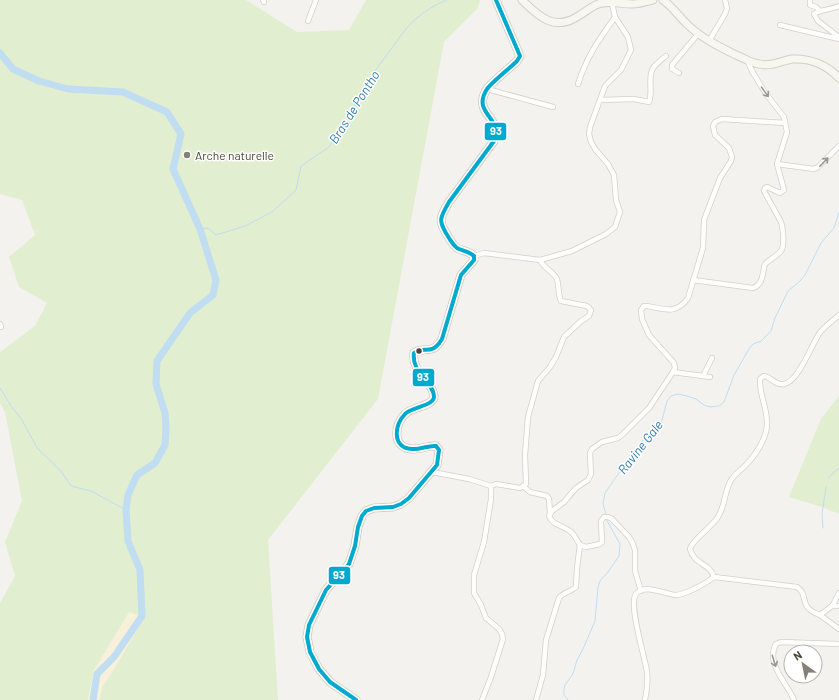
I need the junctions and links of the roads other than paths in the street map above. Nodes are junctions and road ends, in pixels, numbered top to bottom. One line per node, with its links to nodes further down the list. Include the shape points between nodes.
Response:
1 (316, 0): 13 (street)
2 (496, 0): 23 (main road, via 520,56 518,61)
3 (522, 0): 8 (main road, via 538,15 554,23 572,20)
4 (653, 0): 9 (main road, via 632,4)
5 (663, 0): 15 (main road)
6 (725, 0): 17 (street, via 725,14)
7 (810, 0): 11 (street, via 810,5)
8 (597, 2): 9 (main road)
9 (612, 3): 12 (street)
10 (839, 6): 11 (street)
11 (820, 11): 16 (street, via 814,14 817,19)
12 (615, 17): 22 (street, via 594,46); 24 (street, via 628,37 631,50 624,66 605,86)
13 (308, 21)
14 (780, 25): 16 (street)
15 (698, 34): 17 (main road); 20 (street, via 672,65 672,69)
16 (839, 38)
17 (709, 41): 19 (main road)
18 (666, 56): 24 (street, via 652,70 649,102 634,99)
19 (747, 60): 21 (main road, via 766,65 792,60 813,61 824,65); 26 (street, one-way to 26, via 766,94 783,114)
20 (679, 73)
21 (839, 78)
22 (578, 84)
23 (487, 89): 25 (street); 29 (main road, via 482,102 494,124 494,141 448,202 441,220 441,225 454,246)
24 (600, 100): 30 (street, via 589,134 595,149 614,175 616,200 620,212 617,223 606,234 572,251)
25 (553, 107)
26 (785, 123): 28 (street, via 787,132); 31 (street, via 722,119 715,122 714,135 729,148 732,157 720,178 704,220 703,248)
27 (839, 146): 28 (street, one-way to 27, via 814,169)
28 (778, 164): 31 (street, via 784,192 780,193 767,187 764,191 783,226 783,247 779,254 765,264 760,284 753,288)
29 (474, 256): 30 (street, via 484,252); 37 (main road, via 474,260 461,275 438,346 432,350 414,353 414,365 432,389 433,401 408,411 399,423 396,434 402,445 412,449 434,445 438,447 437,465)
30 (540, 260): 39 (street, via 542,266 555,276 561,301 587,306 591,310 589,316 564,337 553,362 538,381 528,417 526,484)
31 (693, 280): 34 (street, via 688,298 675,310 644,306 641,310 649,335 674,363)
32 (839, 315): 42 (street, via 824,327 796,375 788,383 779,384 764,376 760,379 767,415 764,437 753,458 730,482 723,507 714,524 690,549 693,556 711,571)
33 (712, 358): 35 (street)
34 (673, 372): 35 (street); 40 (street, via 649,408 623,434 592,449 591,474 588,480)
35 (703, 376): 36 (street)
36 (710, 377)
37 (432, 472): 38 (street); 50 (main road, via 409,498 400,504 366,511 358,527 356,546 349,564 326,590 309,625 307,637 310,652 319,669 330,682)
38 (491, 486): 39 (street); 51 (street, via 484,542 474,575 474,593 486,618 499,629 503,639)
39 (523, 486): 40 (street, via 530,492 547,496)
40 (550, 513): 41 (street, via 552,523 569,530)
41 (580, 546): 43 (street, via 600,544 602,519 612,519 632,542 635,550 635,571); 52 (street, via 576,587 559,598 546,640)
42 (714, 577): 43 (street, via 708,582 675,595 650,590); 47 (street, via 797,587 802,590 809,611)
43 (641, 591): 53 (street, via 635,595 634,609 647,673)
44 (839, 593): 45 (street)
45 (832, 606): 46 (street); 47 (street)
46 (839, 606)
47 (820, 615): 48 (street)
48 (839, 629)
49 (839, 644): 54 (street, one-way to 54, via 776,644 772,654 778,672)
50 (356, 700)
51 (482, 700)
52 (536, 700)
53 (645, 700)
54 (794, 700)

